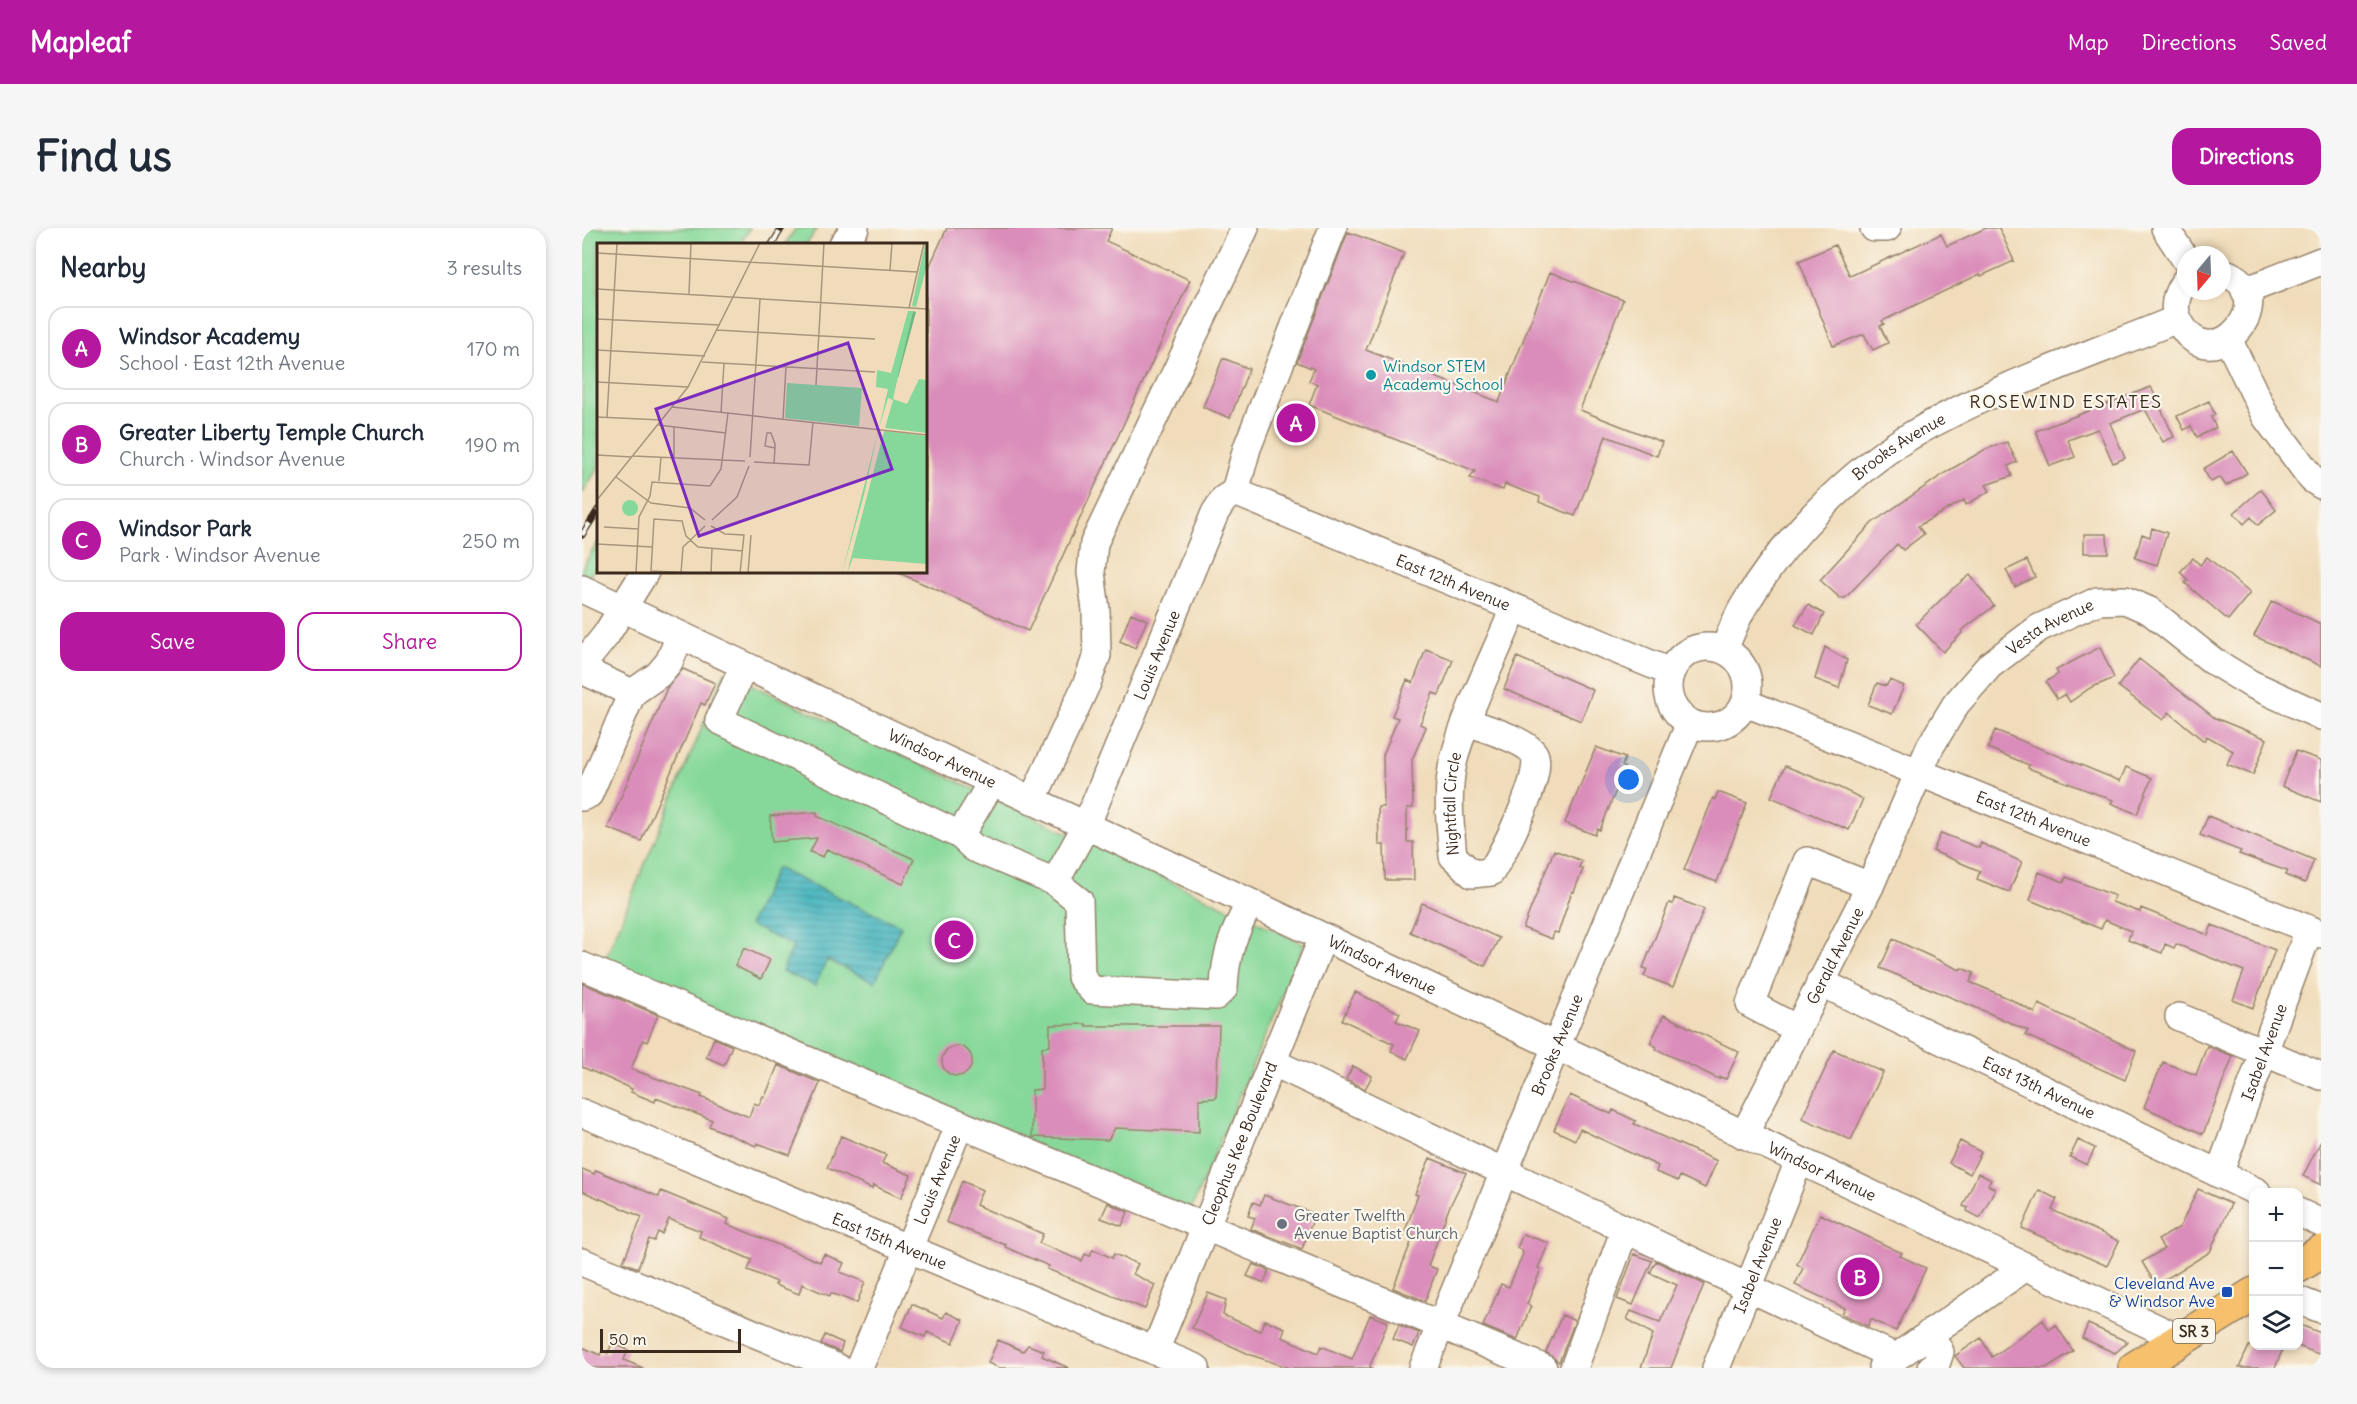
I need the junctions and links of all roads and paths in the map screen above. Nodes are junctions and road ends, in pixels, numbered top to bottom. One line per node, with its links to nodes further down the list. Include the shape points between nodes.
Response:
1 (855, 228): 7 (street)
2 (1245, 228): 35 (street, via 1094,543 1091,572 1097,655)
3 (1333, 228): 16 (street, via 1250,439)
4 (1874, 228): 5 (street)
5 (1887, 228)
6 (2165, 228): 8 (street)
7 (844, 243)
8 (2177, 247)
9 (2321, 261): 11 (street)
10 (2231, 277): 11 (street)
11 (2245, 291): 14 (street, via 2248,314 2237,333)
12 (2177, 297): 13 (street)
13 (2177, 319): 14 (street, via 2193,338 2216,343); 22 (street, Brooks Avenue, via 2014,386 1910,437 1841,488 1787,543 1744,605)
14 (2228, 339): 15 (street, via 2266,417)
15 (2321, 485)
16 (1235, 492): 20 (street, East 12th Avenue); 36 (street, Louis Avenue, via 1224,499 1215,513)
17 (644, 573): 19 (street)
18 (582, 589): 19 (street, Windsor Avenue)
19 (623, 608): 21 (street, Windsor Avenue); 23 (street)
20 (1514, 609): 26 (street, East 12th Avenue); 30 (street, Nightfall Circle)
21 (680, 636): 24 (street, Windsor Avenue); 27 (street, via 669,662)
22 (1724, 649): 26 (street, via 1699,647 1687,652); 28 (street, via 1735,656 1748,677)
23 (582, 665)
24 (744, 666): 33 (street, Windsor Avenue); 37 (street, via 719,720)
25 (582, 670): 27 (street)
26 (1670, 672): 31 (street, via 1669,696 1677,712)
27 (632, 693): 34 (street, via 589,794)
28 (1746, 703): 31 (street, via 1739,714 1723,724 1703,727); 32 (street, East 12th Avenue)
29 (2321, 716): 32 (street, Vesta Avenue, via 2251,684 2213,661 2150,611 2125,600 2097,601 2039,628 1990,665 1956,704)
30 (1468, 722): 30 (street, Nightfall Circle, via 1454,760 1450,819 1454,856 1472,874 1491,872 1508,845 1537,767 1533,753 1524,745)
31 (1690, 723): 47 (street, Brooks Avenue)
32 (1918, 772): 39 (street, Gerald Avenue); 41 (street, East 12th Avenue)
33 (992, 783): 35 (street, Windsor Avenue); 37 (street)
34 (582, 797)
35 (1032, 801): 36 (street, Windsor Avenue)
36 (1086, 826): 38 (street, Louis Avenue); 40 (street, Windsor Avenue)
37 (960, 835): 38 (street, via 974,848)
38 (1055, 882): 40 (street, via 1078,901 1080,977 1092,990 1216,996 1224,988 1225,960 1233,934)
39 (1869, 886): 44 (street, Gerald Avenue); 46 (street, via 1807,861 1750,1004)
40 (1250, 903): 42 (street, Windsor Avenue)
41 (2315, 932): 48 (street, Isabel Avenue)
42 (1323, 938): 47 (street, Windsor Avenue); 49 (street, Cleophus Kee Boulevard)
43 (582, 966): 52 (street)
44 (1820, 981): 46 (street, Gerald Avenue); 56 (street, East 13th Avenue)
45 (2179, 1017): 48 (street)
46 (1797, 1029): 53 (street, Gerald Avenue)
47 (1556, 1048): 53 (street, Windsor Avenue); 55 (street, Brooks Avenue)
48 (2264, 1052): 50 (street); 56 (street, Isabel Avenue)
49 (1272, 1062): 55 (street); 60 (street, Cleophus Kee Boulevard)
50 (2321, 1076)
51 (582, 1113): 62 (street, East 15th Avenue)
52 (960, 1124): 60 (street); 62 (street, Louis Avenue)
53 (1744, 1135): 54 (street, Windsor Avenue)
54 (1799, 1161): 64 (street, Windsor Avenue); 65 (street, Isabel Avenue)
55 (1504, 1172): 61 (street); 69 (street, Brooks Avenue)
56 (2219, 1174): 57 (street, East 13th Avenue)
57 (2249, 1188)
58 (2303, 1214): 59 (street)
59 (2321, 1223)
60 (1205, 1226): 69 (street); 72 (street, Cleophus Kee Boulevard)
61 (1625, 1230): 65 (street); 79 (street)
62 (908, 1248): 72 (street, East 15th Avenue); 75 (street, Louis Avenue)
63 (582, 1262): 74 (street)
64 (2026, 1267): 70 (street); 71 (street, Windsor Avenue)
65 (1748, 1288): 73 (street); 80 (street, Isabel Avenue)
66 (2250, 1296): 71 (main road, SR 3)
67 (2303, 1302): 68 (street)
68 (2321, 1309)
69 (1440, 1326): 77 (street, Brooks Avenue); 78 (street)
70 (1930, 1333): 73 (street); 81 (street, via 1940,1352)
71 (2180, 1340): 82 (main road, SR 3)
72 (1155, 1351): 76 (street, East 15th Avenue)
73 (1888, 1363)
74 (838, 1368)
75 (859, 1368)
76 (1196, 1368)
77 (1423, 1368)
78 (1543, 1368)
79 (1574, 1368)
80 (1716, 1368)
81 (1931, 1368)
82 (2135, 1368)

